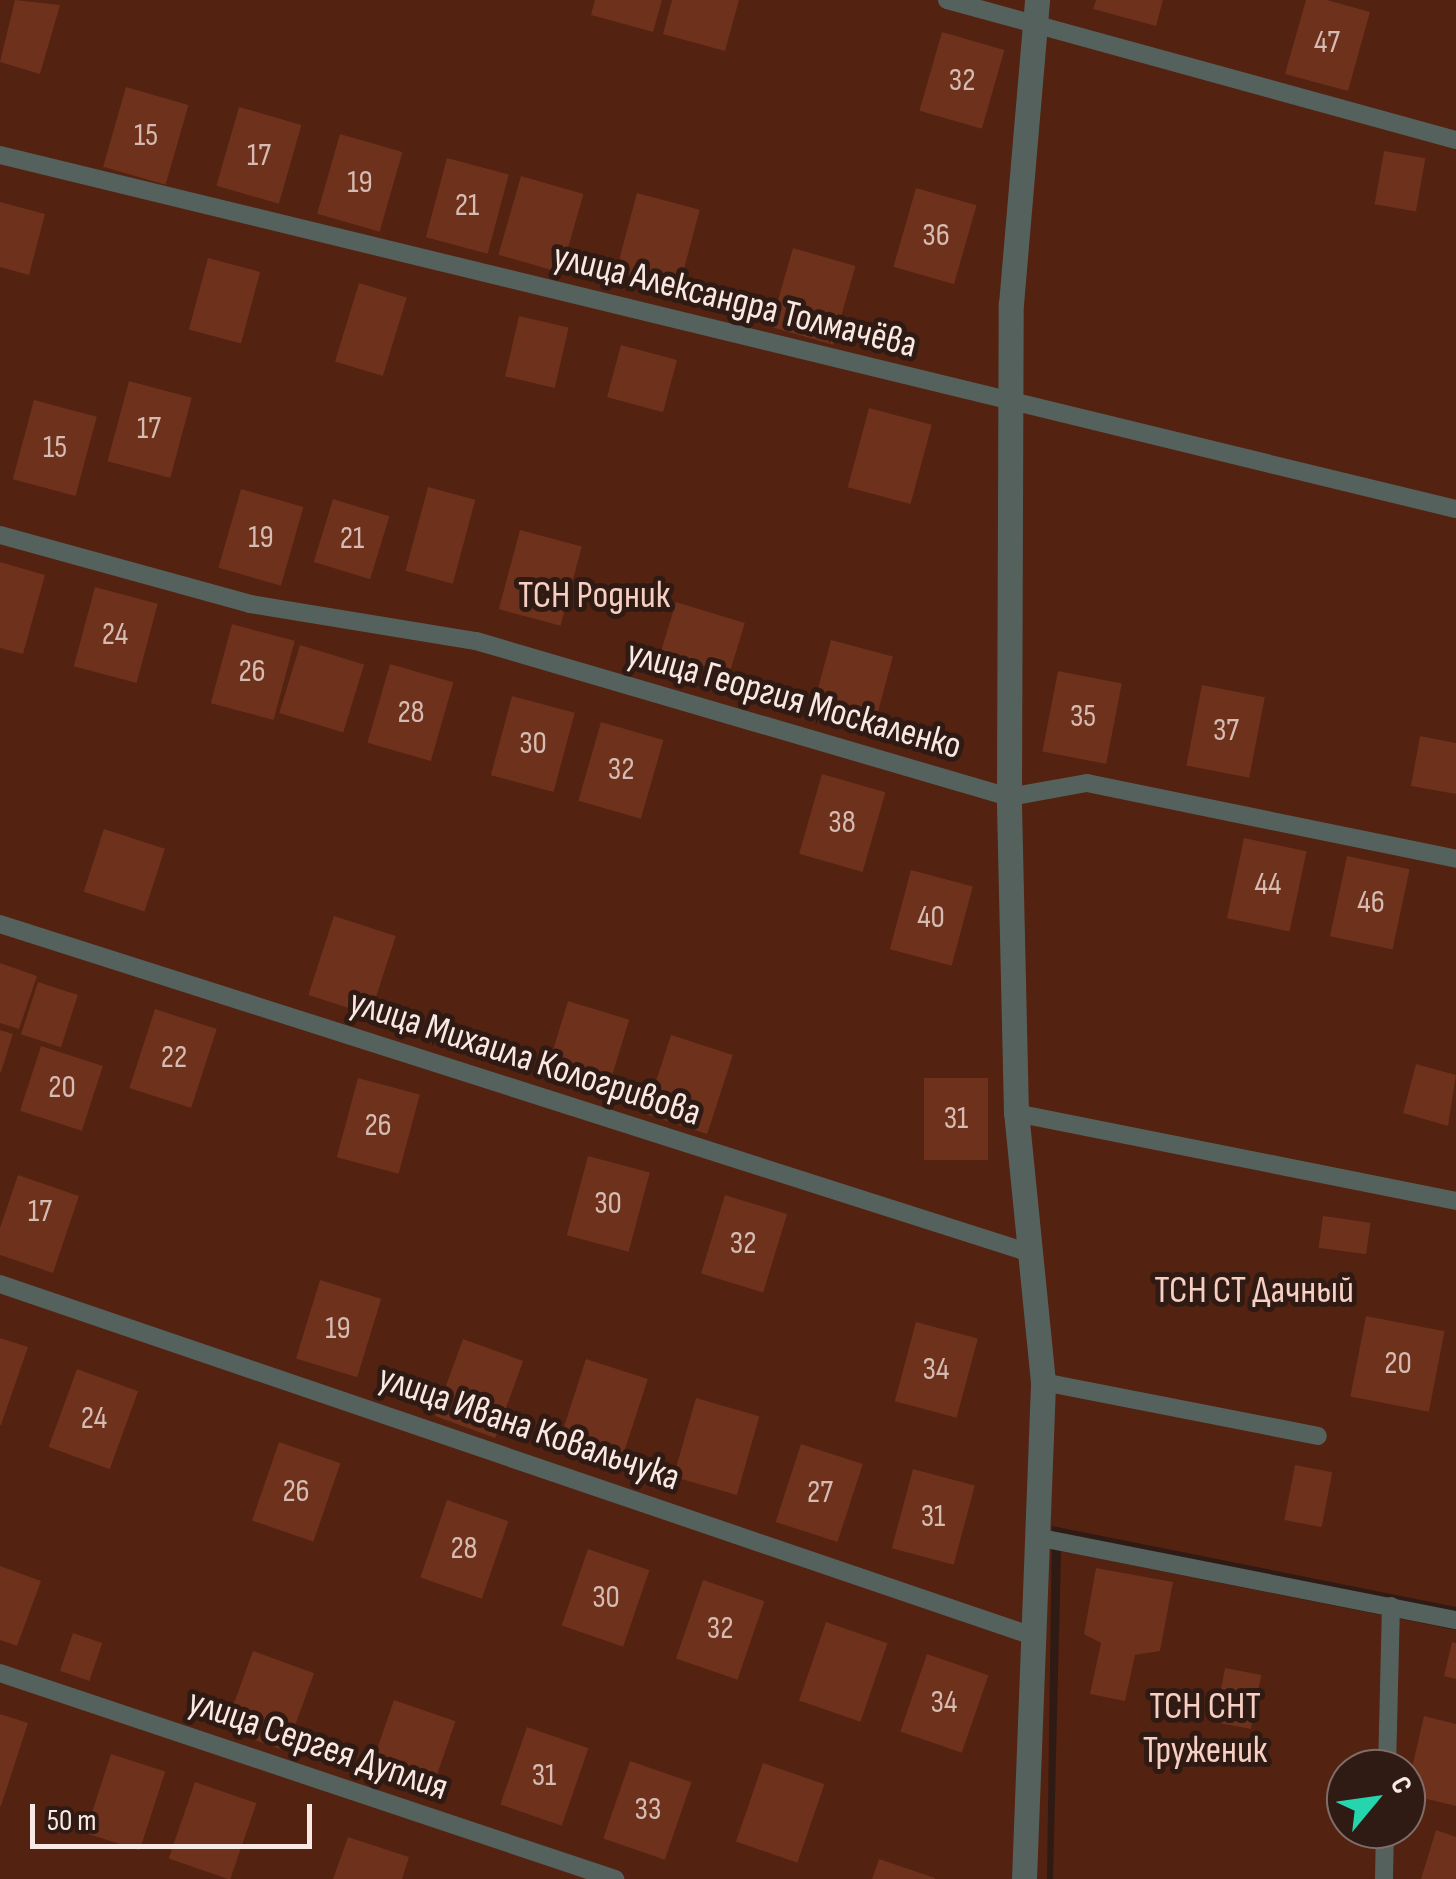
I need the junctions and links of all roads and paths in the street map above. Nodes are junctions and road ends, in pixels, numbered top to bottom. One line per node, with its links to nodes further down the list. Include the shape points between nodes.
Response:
1 (947, 0): 2 (lane)
2 (1038, 12): 3 (lane, via 1293,99); 5 (street, via 1011,304)
3 (1456, 140)
4 (0, 154): 5 (lane, улица Александра Толмачёва)
5 (1012, 403): 6 (lane, улица Александра Толмачёва); 8 (street)
6 (1456, 509)
7 (0, 535): 8 (lane, улица Георгия Москаленко, via 250,604 476,641)
8 (1009, 797): 9 (lane, улица Георгия Москаленко, via 1087,782); 11 (street)
9 (1456, 858)
10 (0, 924): 13 (lane, улица Михаила Кологривова)
11 (1016, 1112): 12 (lane); 13 (street)
12 (1456, 1201)
13 (1030, 1254): 15 (street)
14 (0, 1284): 20 (lane, улица Ивана Ковальчука)
15 (1043, 1382): 16 (lane); 17 (street)
16 (1318, 1436)
17 (1040, 1538): 18 (lane); 20 (street)
18 (1392, 1606): 19 (lane); 22 (lane)
19 (1456, 1620)
20 (1036, 1637): 25 (street)
21 (0, 1672): 24 (lane, улица Сергея Дуплия)
22 (1388, 1749)
23 (1385, 1849): 26 (lane)
24 (615, 1879)
25 (1024, 1879)
26 (1384, 1879)

